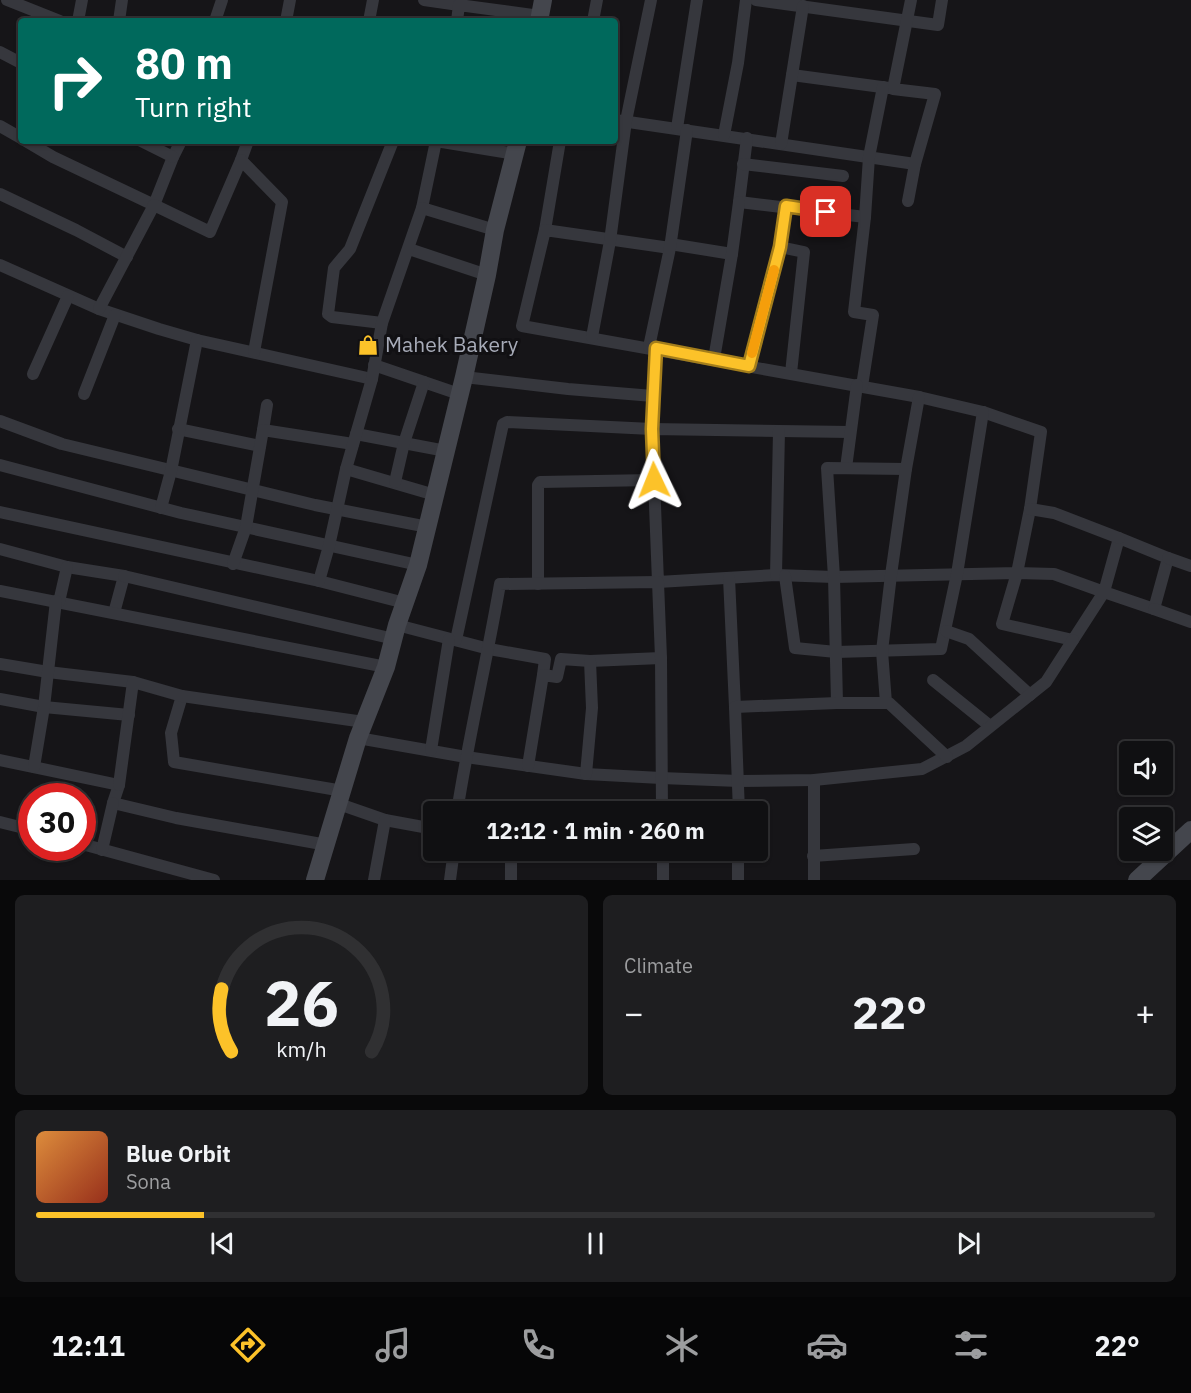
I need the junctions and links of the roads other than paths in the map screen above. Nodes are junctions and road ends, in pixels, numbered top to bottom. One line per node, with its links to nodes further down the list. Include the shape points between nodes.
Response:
1 (7, 0): 18 (street)
2 (82, 0): 19 (street)
3 (122, 0): 20 (street)
4 (222, 0): 21 (street)
5 (290, 0): 22 (street)
6 (373, 0): 23 (street)
7 (424, 0): 15 (street)
8 (597, 0): 25 (street)
9 (651, 0): 31 (street)
10 (697, 0): 33 (street)
11 (746, 0): 34 (street)
12 (758, 0): 16 (street)
13 (911, 0): 26 (street)
14 (942, 0): 26 (street, via 938,25)
15 (460, 3): 17 (street); 24 (street)
16 (808, 5): 26 (street); 29 (street)
17 (541, 12)
18 (52, 18)
19 (79, 18)
20 (119, 18)
21 (216, 18)
22 (287, 18)
23 (370, 18)
24 (458, 18)
25 (594, 18)
26 (908, 21): 30 (street)
27 (0, 52): 28 (street)
28 (18, 61)
29 (792, 75): 30 (street); 45 (street)
30 (888, 88): 48 (street); 51 (street, via 935,94)
31 (621, 121): 33 (street); 62 (street)
32 (0, 126): 35 (street)
33 (682, 129): 34 (street); 63 (street)
34 (724, 135): 36 (street)
35 (18, 136)
36 (747, 138): 45 (street); 50 (street)
37 (31, 144): 56 (street)
38 (147, 144): 47 (street)
39 (180, 144): 47 (street)
40 (247, 144): 49 (street)
41 (392, 144): 73 (street, via 350,249 334,268 328,314)
42 (435, 144): 58 (street)
43 (470, 144): 46 (street)
44 (559, 144): 61 (street)
45 (781, 144): 48 (street)
46 (516, 148): 60 (street)
47 (173, 157): 56 (street)
48 (869, 157): 51 (street); 59 (street)
49 (241, 160): 56 (street, via 210,232); 77 (street, via 282,202)
50 (743, 164): 52 (street); 55 (street)
51 (915, 164): 54 (street)
52 (843, 176)
53 (0, 194): 67 (street)
54 (909, 201)
55 (739, 202): 57 (street); 66 (street)
56 (154, 205): 67 (street)
57 (786, 206): 59 (street); 64 (street)
58 (422, 208): 60 (street); 65 (street)
59 (865, 217): 86 (street, via 854,312 873,315)
60 (495, 230): 69 (street)
61 (545, 230): 62 (street); 74 (street, via 522,326)
62 (610, 241): 63 (street); 74 (street)
63 (670, 246): 66 (street); 76 (street)
64 (780, 247): 80 (street); 81 (street, via 804,252)
65 (409, 249): 69 (street); 73 (street)
66 (732, 254): 78 (street)
67 (127, 257): 71 (street)
68 (0, 265): 70 (street)
69 (487, 275): 85 (street)
70 (68, 296): 71 (street); 82 (street)
71 (99, 309): 72 (street)
72 (115, 315): 75 (street); 87 (street)
73 (381, 323): 79 (street)
74 (592, 337): 76 (street)
75 (197, 340): 77 (street); 93 (street)
76 (652, 348): 78 (street); 88 (street)
77 (254, 352): 83 (street)
78 (714, 359): 80 (street)
79 (374, 365): 83 (street); 84 (street)
80 (749, 366): 81 (street)
81 (791, 373): 86 (street)
82 (33, 374)
83 (372, 378): 98 (street)
84 (424, 382): 85 (street); 99 (street)
85 (462, 385): 88 (street); 101 (street)
86 (860, 386): 89 (street); 97 (street)
87 (84, 394)
88 (653, 396): 94 (street)
89 (919, 397): 91 (street); 105 (street)
90 (267, 405): 95 (street)
91 (983, 412): 113 (street, via 1041,432); 126 (street)
92 (0, 421): 106 (street, via 63,444)
93 (178, 429): 100 (street); 106 (street)
94 (652, 429): 96 (street); 107 (street); 144 (street, via 505,423)
95 (263, 430): 98 (street); 100 (street)
96 (779, 431): 97 (street); 127 (street)
97 (850, 432): 103 (street)
98 (355, 439): 99 (street); 104 (street)
99 (404, 443): 101 (street); 108 (street)
100 (260, 446): 109 (street)
101 (446, 451): 110 (street)
102 (0, 465): 111 (street)
103 (846, 468): 105 (street); 130 (street, via 827,468)
104 (346, 469): 108 (street); 112 (street)
105 (906, 469): 128 (street)
106 (171, 471): 109 (street); 111 (street)
107 (654, 480): 133 (street); 134 (street, via 540,482)
108 (394, 482): 110 (street)
109 (253, 490): 112 (street); 116 (street)
110 (435, 495): 115 (street)
111 (162, 507): 116 (street)
112 (337, 509): 115 (street); 118 (street)
113 (1030, 509): 117 (street, via 1054,513); 125 (street)
114 (0, 512): 121 (street)
115 (428, 526): 122 (street)
116 (246, 527): 118 (street); 121 (street)
117 (1119, 538): 120 (street); 136 (street)
118 (329, 546): 122 (street); 132 (street)
119 (0, 549): 124 (street)
120 (1168, 558): 123 (street); 139 (street)
121 (233, 564): 132 (street)
122 (418, 565): 138 (street)
123 (1191, 566)
124 (67, 567): 129 (street); 137 (street)
125 (1017, 573): 126 (street); 136 (street, via 1054,574); 145 (street, via 1002,624)
126 (957, 574): 128 (street); 142 (street)
127 (781, 575): 130 (street); 131 (street); 147 (street, via 789,649)
128 (891, 575): 130 (street); 148 (street)
129 (124, 576): 140 (street); 143 (street)
130 (834, 577): 147 (street)
131 (729, 578): 133 (street); 163 (street)
132 (319, 581): 138 (street)
133 (658, 582): 134 (street); 149 (street)
134 (538, 584): 146 (street, via 500,584)
135 (0, 591): 137 (street)
136 (1104, 592): 139 (street); 145 (street)
137 (58, 602): 140 (street); 153 (street)
138 (405, 603): 143 (street)
139 (1154, 609): 141 (street)
140 (114, 613): 152 (street)
141 (1191, 622)
142 (946, 631): 148 (street, via 941,649); 157 (street, via 969,639)
143 (396, 632): 144 (street); 152 (street)
144 (453, 639): 146 (street); 167 (street)
145 (1073, 640): 157 (street, via 1046,681)
146 (489, 649): 154 (street, via 545,659); 168 (street)
147 (836, 651): 148 (street); 160 (street)
148 (882, 651): 161 (street)
149 (661, 658): 150 (street); 174 (street)
150 (590, 661): 154 (street, via 561,659 557,677); 173 (street, via 592,708)
151 (0, 664): 153 (street)
152 (386, 667): 166 (street)
153 (48, 672): 156 (street); 162 (street)
154 (543, 675): 171 (street)
155 (933, 680): 165 (street)
156 (133, 682): 158 (street); 164 (street)
157 (1030, 695): 165 (street)
158 (182, 696): 166 (street); 178 (street, via 171,733 174,762)
159 (0, 699): 162 (street)
160 (837, 703): 161 (street); 163 (street)
161 (886, 703): 169 (street)
162 (44, 707): 164 (street); 172 (street)
163 (735, 707): 176 (street)
164 (129, 715): 177 (street)
165 (990, 726): 169 (street)
166 (361, 730): 167 (street); 178 (street)
167 (431, 750): 168 (street)
168 (465, 757): 171 (street); 179 (street)
169 (947, 757): 175 (street, via 922,769)
170 (0, 760): 172 (street)
171 (528, 766): 173 (street)
172 (34, 767): 177 (street)
173 (586, 774): 174 (street)
174 (661, 778): 176 (street); 180 (street)
175 (814, 780): 176 (street); 192 (street)
176 (739, 781): 181 (street)
177 (119, 785): 182 (street)
178 (341, 797): 183 (street); 188 (street)
179 (459, 801)
180 (662, 801)
181 (738, 801)
182 (113, 802): 188 (street, via 176,818); 191 (street)
183 (386, 820): 186 (street); 199 (street)
184 (0, 822): 185 (street)
185 (18, 826)
186 (423, 827)
187 (1191, 830): 205 (street)
188 (327, 845): 198 (street)
189 (96, 848): 191 (street)
190 (914, 849): 192 (street)
191 (102, 850): 197 (street)
192 (813, 856): 204 (street)
193 (453, 861): 200 (street)
194 (511, 861): 201 (street)
195 (663, 861): 202 (street)
196 (738, 861): 203 (street)
197 (214, 880)
198 (315, 880)
199 (374, 880)
200 (450, 880)
201 (512, 880)
202 (663, 880)
203 (738, 880)
204 (814, 880)
205 (1137, 880)

